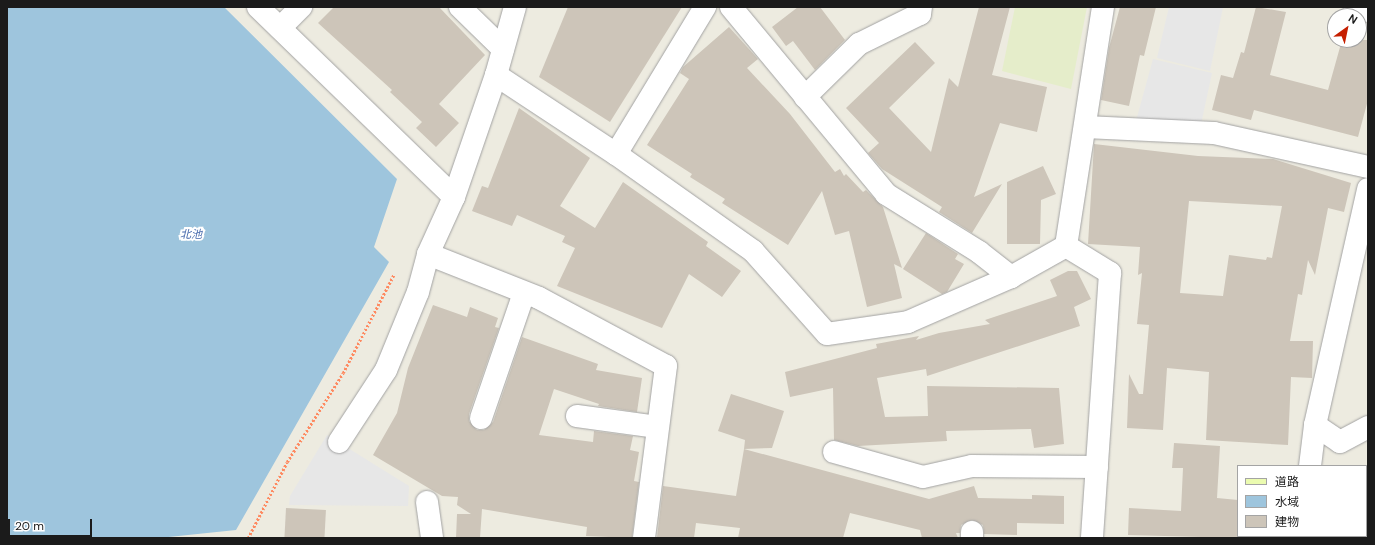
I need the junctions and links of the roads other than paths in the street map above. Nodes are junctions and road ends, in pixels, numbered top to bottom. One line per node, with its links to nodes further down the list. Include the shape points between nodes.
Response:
1 (258, 7): 11 (street)
2 (301, 7): 11 (street)
3 (460, 7): 12 (street)
4 (515, 7): 12 (street)
5 (705, 7): 16 (street)
6 (731, 7): 14 (street)
7 (922, 7): 14 (street, via 920,14 859,44)
8 (1104, 7): 15 (street)
9 (1355, 7): 10 (street)
10 (1368, 11)
11 (280, 28): 19 (street)
12 (503, 49): 13 (street)
13 (496, 75): 16 (street); 19 (street)
14 (805, 97): 22 (street, via 886,194 979,252)
15 (1084, 128): 17 (street, via 1214,133); 20 (street)
16 (616, 154): 22 (street, via 753,251 827,334 908,322)
17 (1368, 167)
18 (1368, 192): 26 (street)
19 (454, 197): 21 (street)
20 (1066, 246): 22 (street); 32 (street, via 1110,273)
21 (428, 254): 23 (street); 29 (street, via 418,292 386,370)
22 (1011, 277)
23 (524, 293): 25 (street); 27 (street, via 666,366)
24 (577, 416): 27 (street)
25 (481, 418)
26 (1315, 425): 28 (street, via 1340,442); 31 (street)
27 (657, 427): 35 (street)
28 (1368, 427)
29 (339, 442)
30 (834, 452): 32 (street, via 923,477 972,466)
31 (1310, 465)
32 (1097, 467): 36 (street)
33 (427, 502): 34 (street)
34 (432, 538)
35 (644, 538)
36 (1092, 538)

